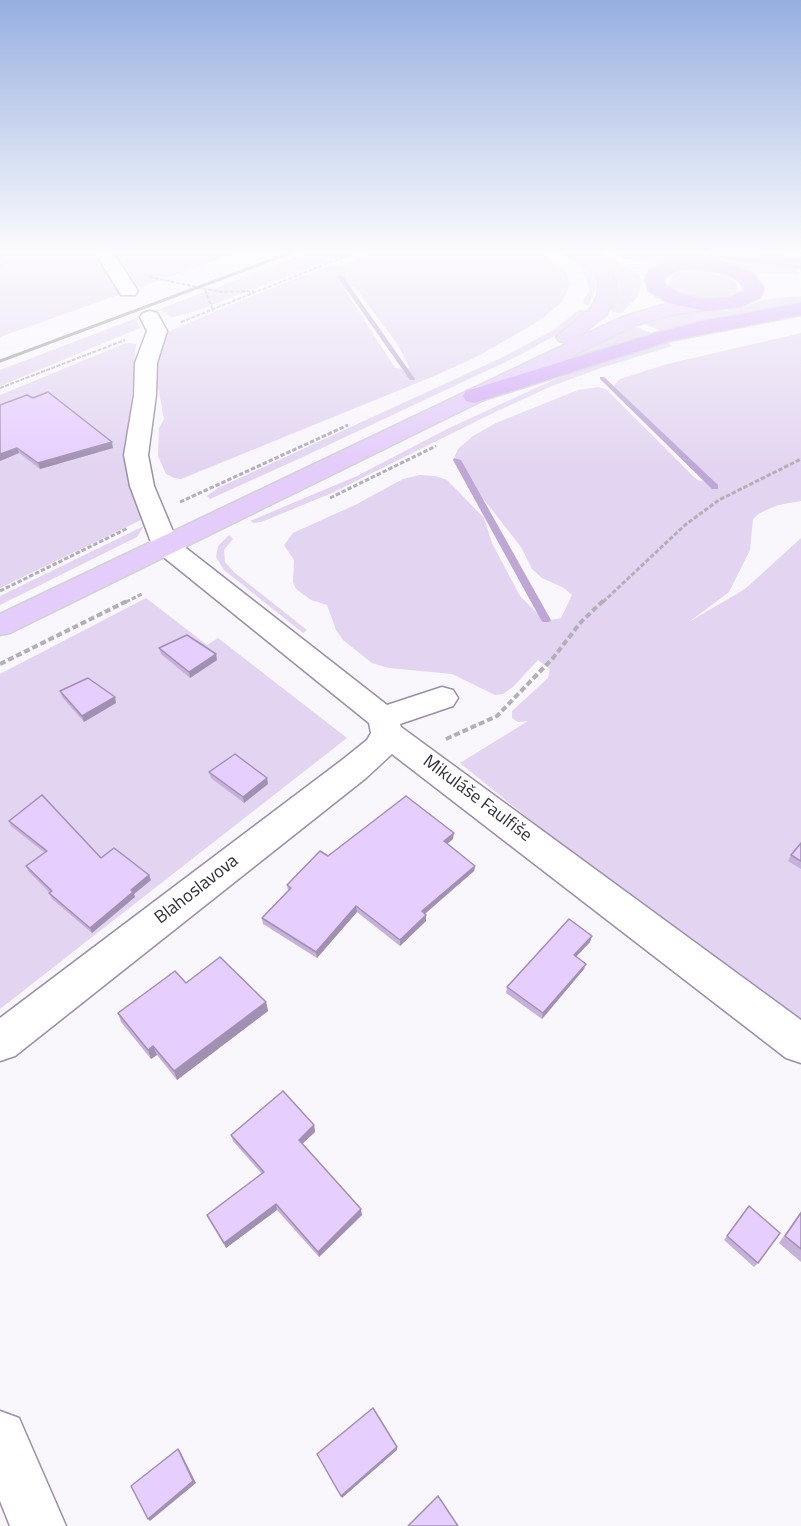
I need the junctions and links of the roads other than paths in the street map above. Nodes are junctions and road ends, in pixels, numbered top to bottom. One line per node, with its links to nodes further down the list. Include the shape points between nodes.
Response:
1 (153, 324): 6 (street, via 136,455 142,486)
2 (584, 324): 5 (main road)
3 (622, 324): 5 (main road)
4 (718, 324): 5 (highway, via 663,337)
5 (474, 396): 6 (main road)
6 (165, 545): 7 (main road); 9 (street, Mikuláše Faulfiše)
7 (0, 626)
8 (442, 698): 9 (street)
9 (385, 725): 10 (street, Mikuláše Faulfiše); 11 (street, Blahoslavova, via 379,748 354,769)
10 (799, 1039)
11 (0, 1042)
12 (0, 1437): 13 (street)
13 (38, 1526)

